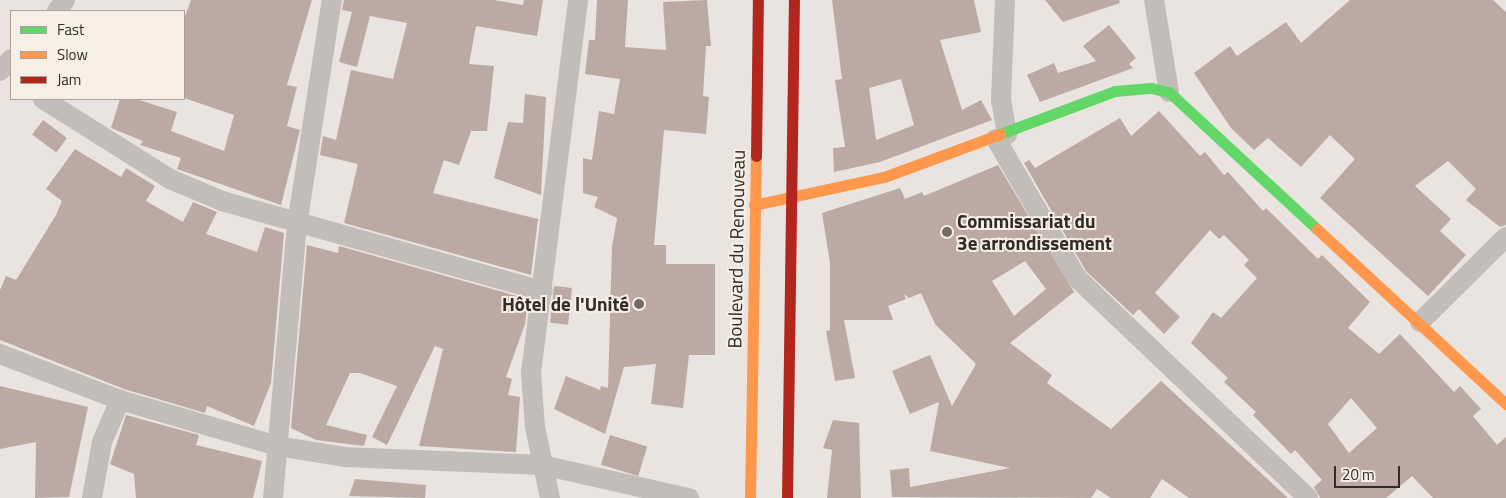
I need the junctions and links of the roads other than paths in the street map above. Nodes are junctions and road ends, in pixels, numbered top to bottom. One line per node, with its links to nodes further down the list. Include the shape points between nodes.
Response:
1 (65, 0): 8 (street)
2 (332, 0): 14 (street)
3 (578, 0): 16 (street)
4 (758, 0): 13 (main road, Boulevard du Renouveau)
5 (794, 0): 12 (main road)
6 (1005, 0): 11 (street)
7 (1154, 0): 9 (street)
8 (57, 10)
9 (1169, 92): 11 (main road, via 1116,91); 17 (main road)
10 (45, 100): 14 (street, via 170,179)
11 (1002, 137): 12 (main road, via 884,177); 29 (street, via 1077,278)
12 (790, 198): 13 (main road); 28 (main road)
13 (754, 205): 27 (main road, Boulevard du Renouveau)
14 (297, 226): 16 (street); 21 (street)
15 (1506, 237): 17 (street)
16 (543, 291): 22 (street, via 531,373)
17 (1420, 322): 20 (main road)
18 (0, 354): 19 (street)
19 (120, 400): 21 (street); 23 (street, via 102,442)
20 (1506, 404)
21 (276, 446): 22 (street, via 344,458); 24 (street)
22 (542, 465): 25 (street); 26 (street)
23 (92, 498)
24 (273, 498)
25 (550, 498)
26 (690, 498)
27 (750, 498)
28 (787, 498)
29 (1308, 498)

